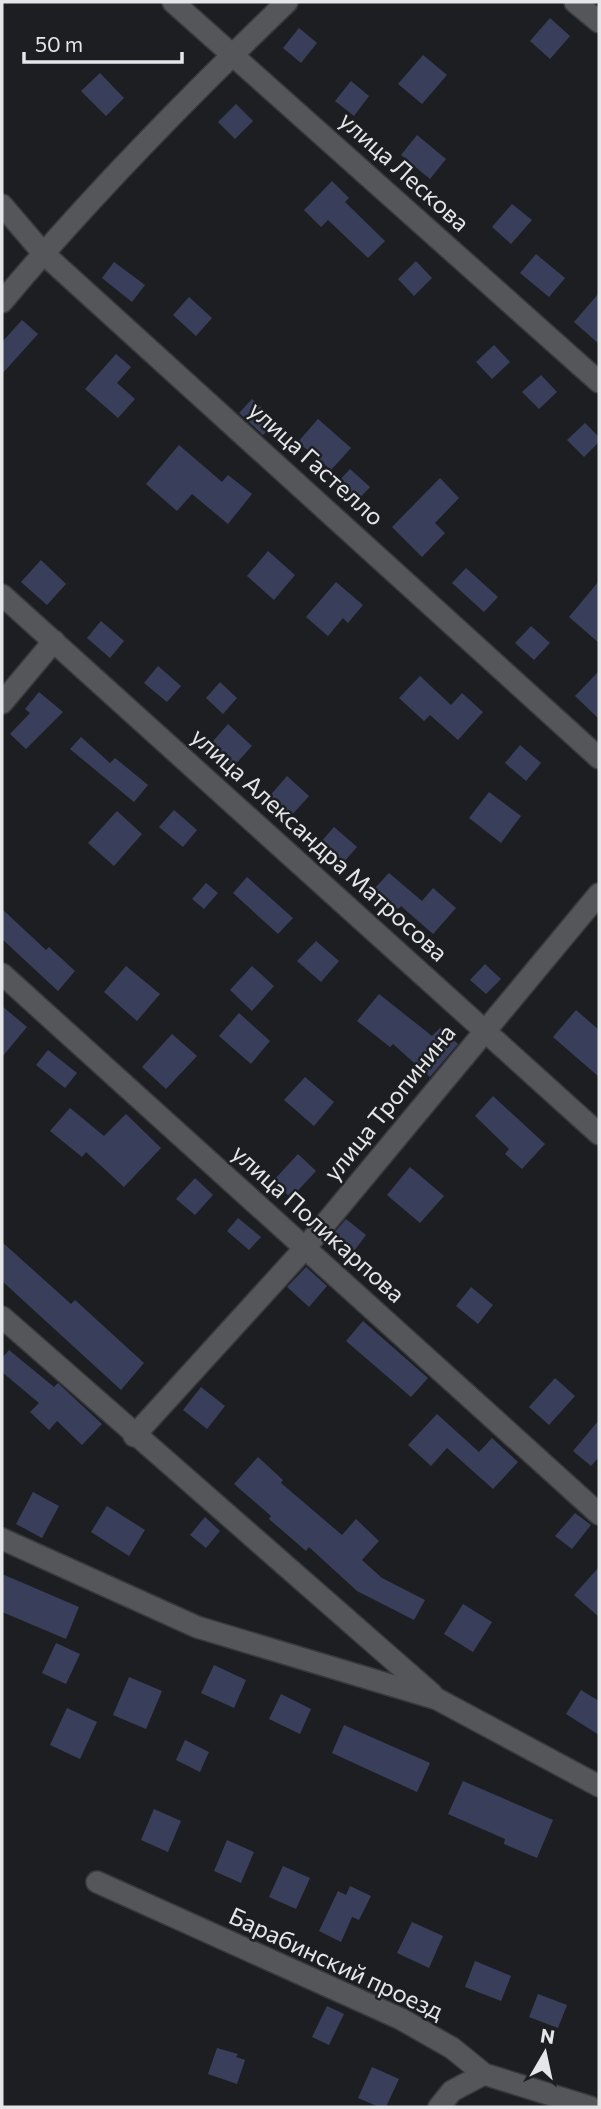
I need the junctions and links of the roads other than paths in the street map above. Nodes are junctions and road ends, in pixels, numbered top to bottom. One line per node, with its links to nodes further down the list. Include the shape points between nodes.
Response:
1 (173, 2): 5 (street, улица Лескова)
2 (287, 2): 5 (street)
3 (575, 2): 4 (street)
4 (599, 22)
5 (233, 54): 7 (street); 9 (street, улица Лескова)
6 (2, 205): 7 (street, улица Гастелло)
7 (43, 253): 8 (street); 13 (street, улица Гастелло)
8 (2, 302)
9 (599, 382)
10 (2, 596): 11 (street, улица Александра Матросова)
11 (54, 641): 12 (street); 16 (street, улица Александра Матросова)
12 (2, 703)
13 (599, 758)
14 (599, 894): 16 (street, улица Тропинина)
15 (2, 974): 18 (street, улица Поликарпова)
16 (485, 1030): 17 (street, улица Александра Матросова); 18 (street, улица Тропинина)
17 (599, 1134)
18 (305, 1248): 20 (street, улица Тропинина); 21 (street, улица Поликарпова)
19 (2, 1317): 20 (street)
20 (134, 1436): 23 (street)
21 (599, 1514)
22 (2, 1539): 23 (street, via 197,1628)
23 (437, 1699): 24 (street)
24 (599, 1786)
25 (97, 1882): 26 (street, Барабинский проезд, via 401,2019 452,2048)
26 (484, 2074): 27 (street, via 452,2091); 28 (street, Барабинский проезд)
27 (439, 2107)
28 (590, 2107)

